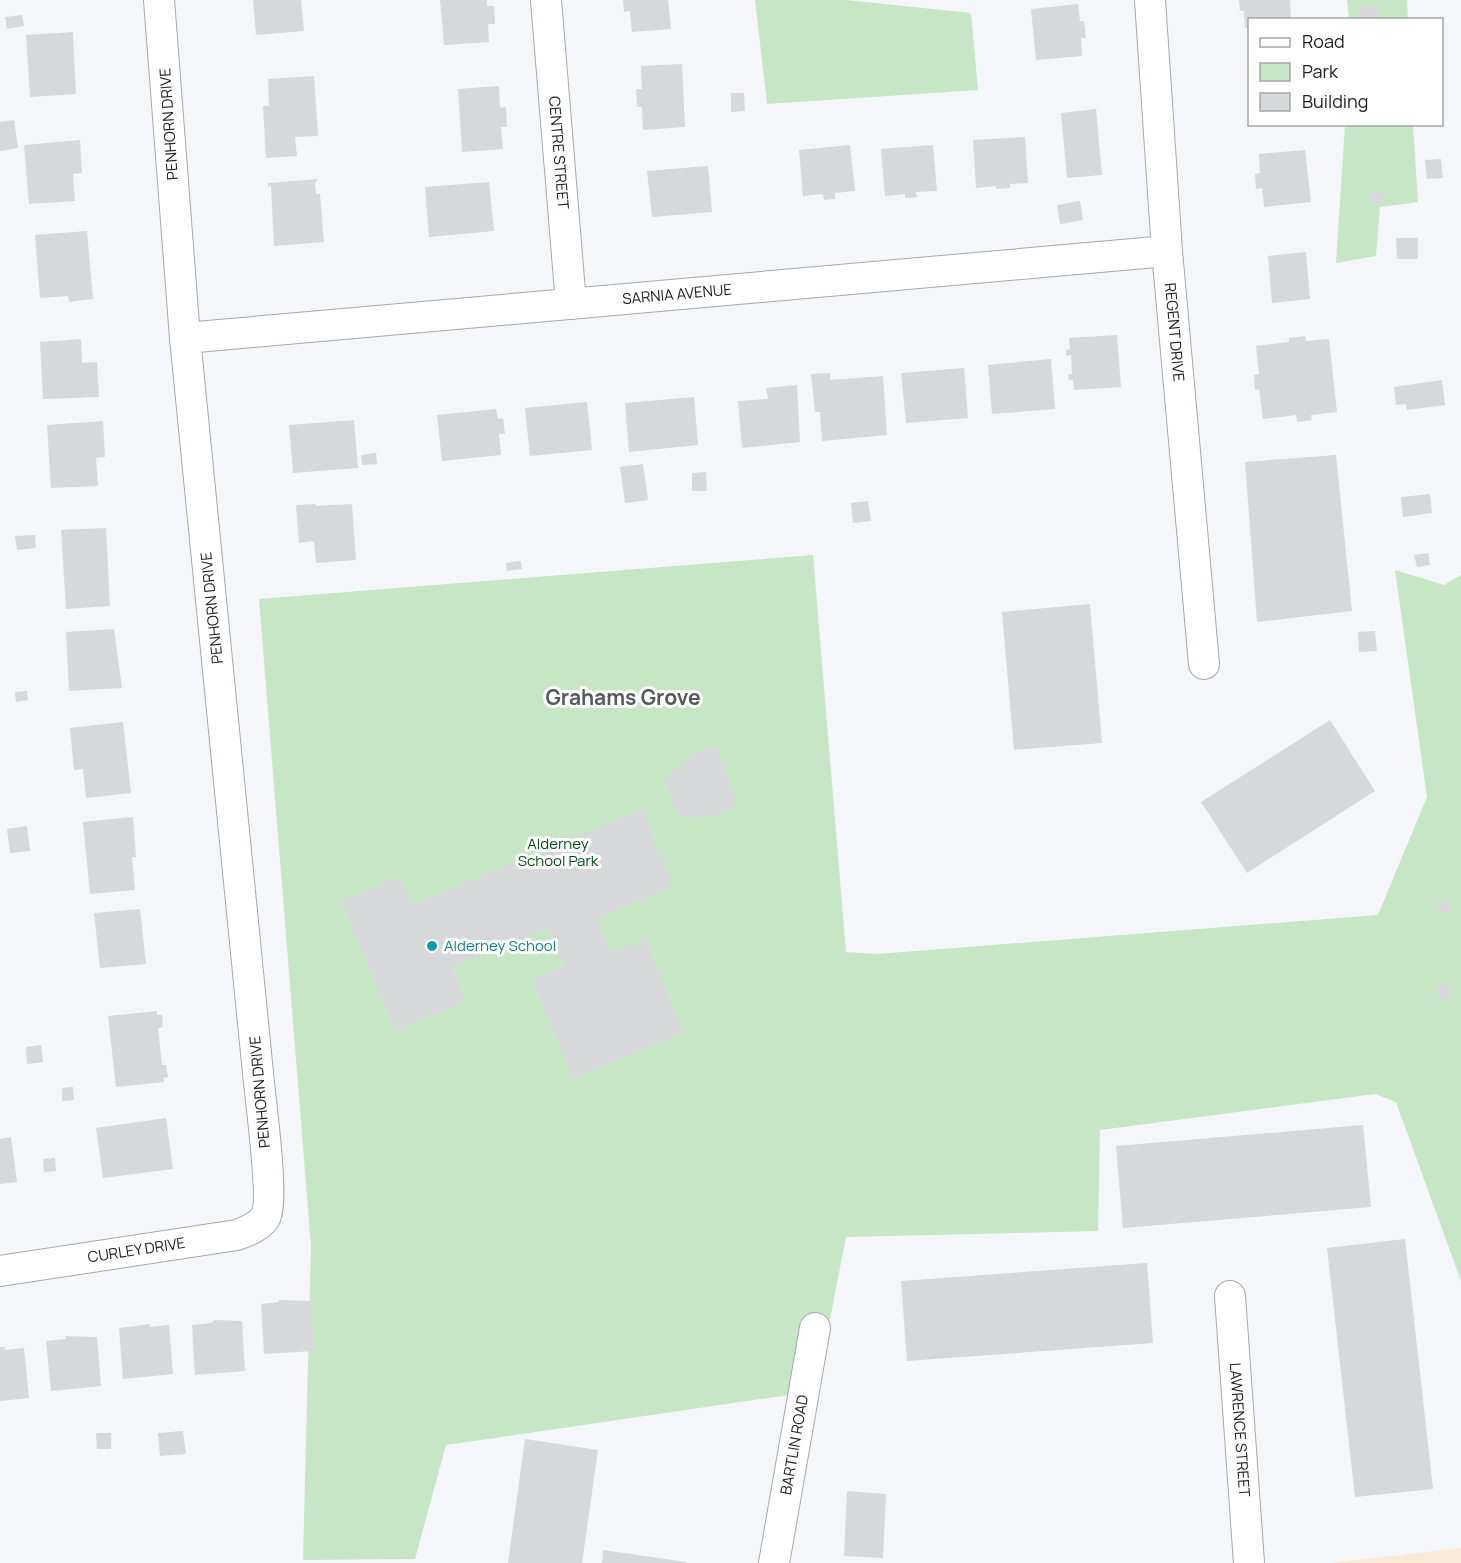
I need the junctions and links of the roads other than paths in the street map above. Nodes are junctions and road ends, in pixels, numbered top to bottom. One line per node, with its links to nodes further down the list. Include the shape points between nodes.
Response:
1 (159, 0): 6 (street, PENHORN DRIVE)
2 (546, 0): 5 (street, CENTRE STREET)
3 (1150, 0): 4 (street, REGENT DRIVE)
4 (1167, 251): 5 (street, SARNIA AVENUE); 7 (street, REGENT DRIVE)
5 (571, 304): 6 (street, SARNIA AVENUE)
6 (185, 338): 8 (street, PENHORN DRIVE, via 258,1073 268,1193)
7 (1203, 664)
8 (266, 1216): 9 (street, CURLEY DRIVE, via 254,1228 237,1235)
9 (0, 1271)
10 (1230, 1296): 13 (street, LAWRENCE STREET)
11 (815, 1328): 12 (street, BARTLIN ROAD)
12 (774, 1563)
13 (1249, 1563)

